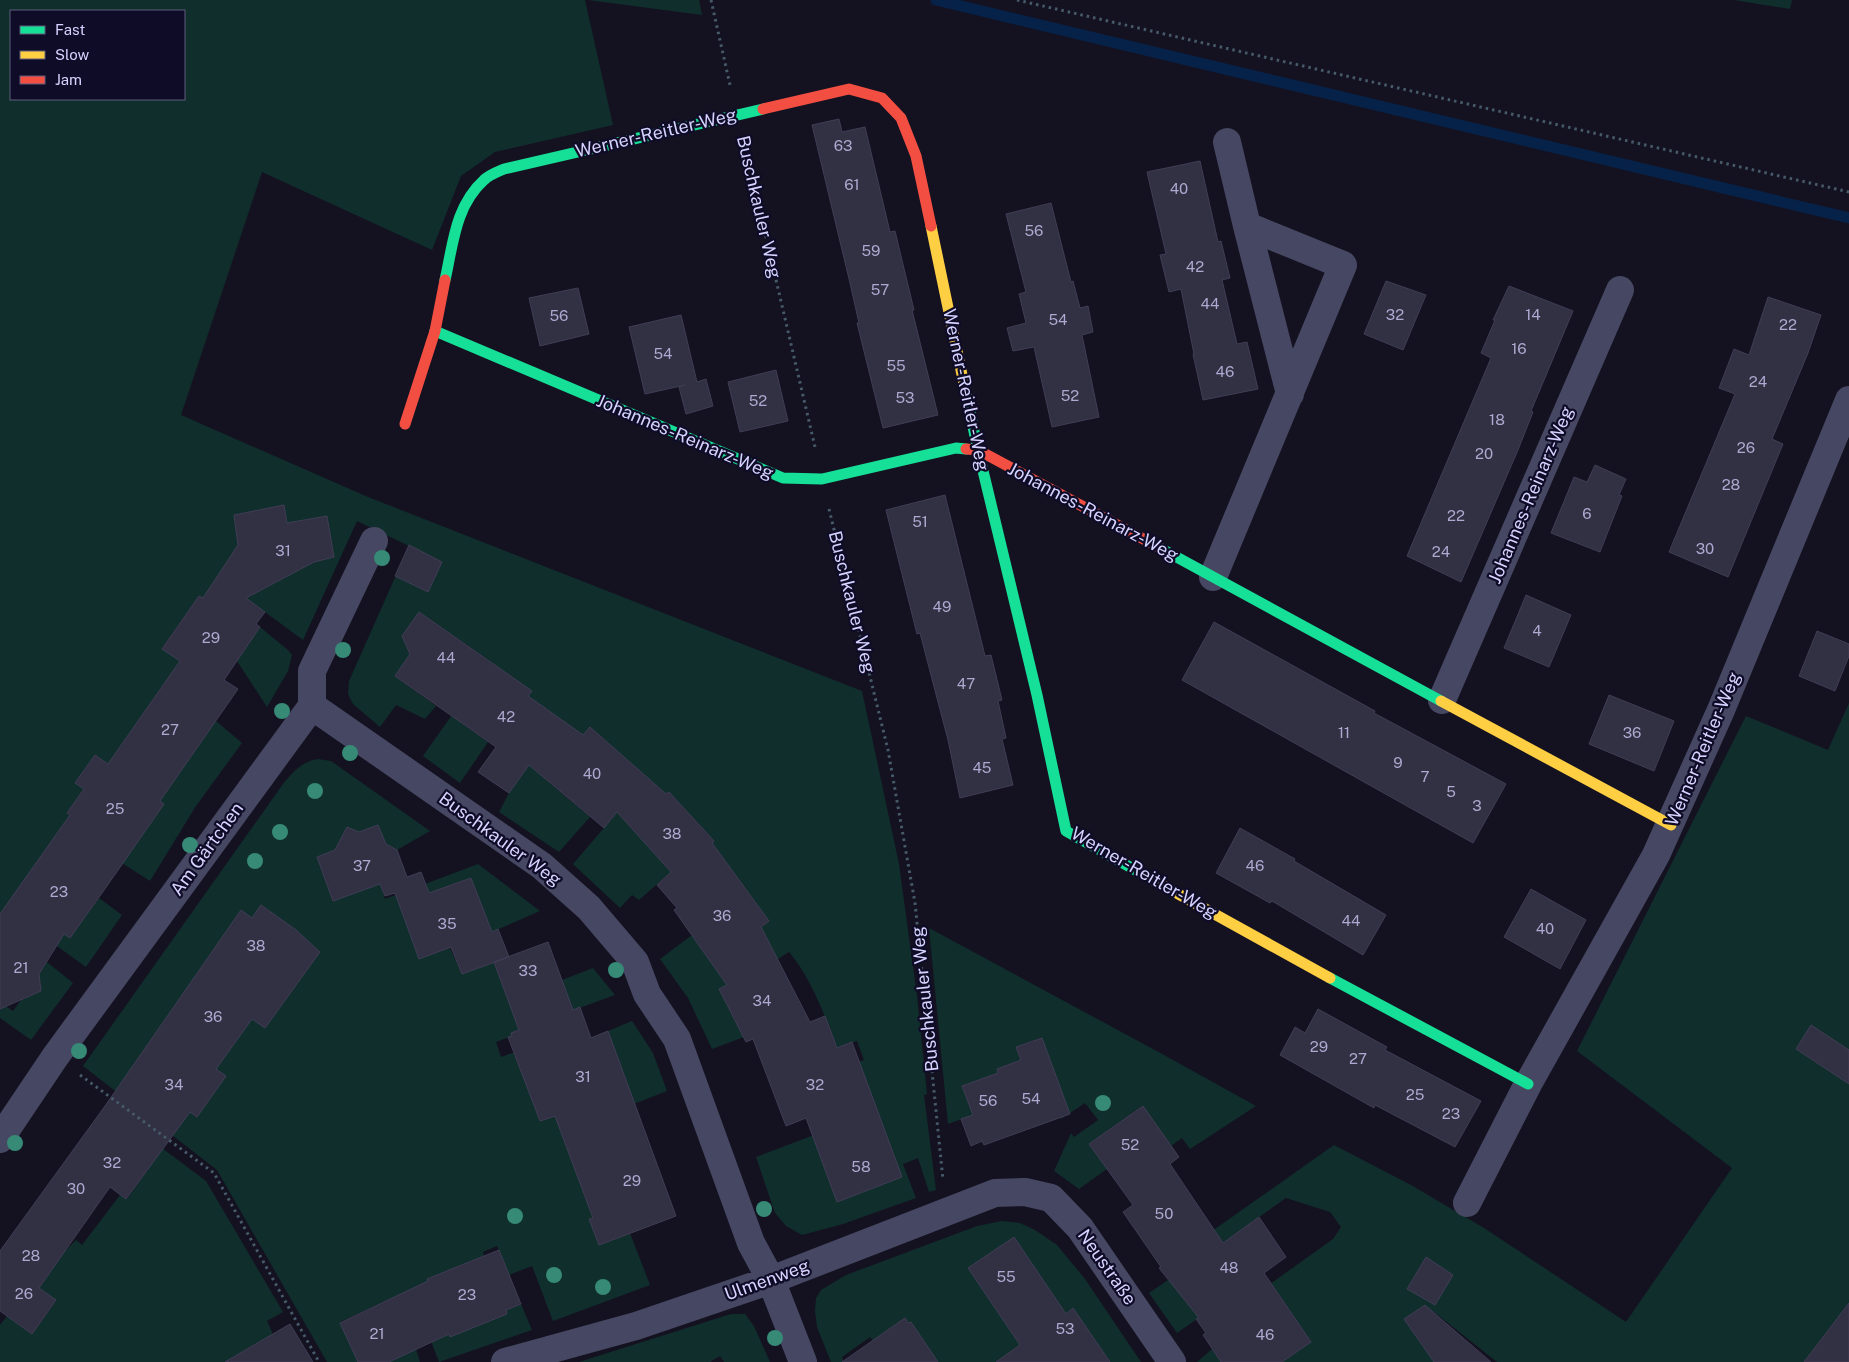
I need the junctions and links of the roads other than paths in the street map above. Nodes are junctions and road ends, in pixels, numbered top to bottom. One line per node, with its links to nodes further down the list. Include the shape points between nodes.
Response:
1 (1227, 142): 2 (street)
2 (1247, 226): 5 (street); 5 (street, via 1343,265)
3 (1620, 290): 11 (street, Johannes-Reinarz-Weg)
4 (435, 331): 7 (street, Werner-Reitler-Weg); 8 (street, Johannes-Reinarz-Weg, via 783,478 822,479 956,448); 8 (street, Werner-Reitler-Weg, via 458,218 470,196 485,179 504,169 849,89 882,98 901,118 916,156)
5 (1290, 394): 10 (street)
6 (1849, 400): 13 (street, Werner-Reitler-Weg)
7 (406, 424)
8 (978, 450): 10 (street, Johannes-Reinarz-Weg); 14 (street, Werner-Reitler-Weg, via 1066,831)
9 (374, 541): 12 (street, via 312,671)
10 (1213, 577): 11 (street, Johannes-Reinarz-Weg)
11 (1442, 700): 13 (street, Johannes-Reinarz-Weg)
12 (312, 706): 15 (street, Am Gärtchen, via 55,1057); 18 (street, Buschkauler Weg, via 542,866 589,908 635,962 647,994 677,1039 751,1243)
13 (1671, 825): 14 (street, Werner-Reitler-Weg)
14 (1528, 1084): 17 (street, Werner-Reitler-Weg)
15 (0, 1139)
16 (1025, 1192): 18 (street, Ulmenweg, via 994,1193); 21 (street, Neustraße, via 1051,1198 1080,1228)
17 (1467, 1203)
18 (771, 1280): 19 (street, Ulmenweg, via 636,1326); 20 (street, Buschkauler Weg)
19 (505, 1362)
20 (803, 1362)
21 (1172, 1362)

